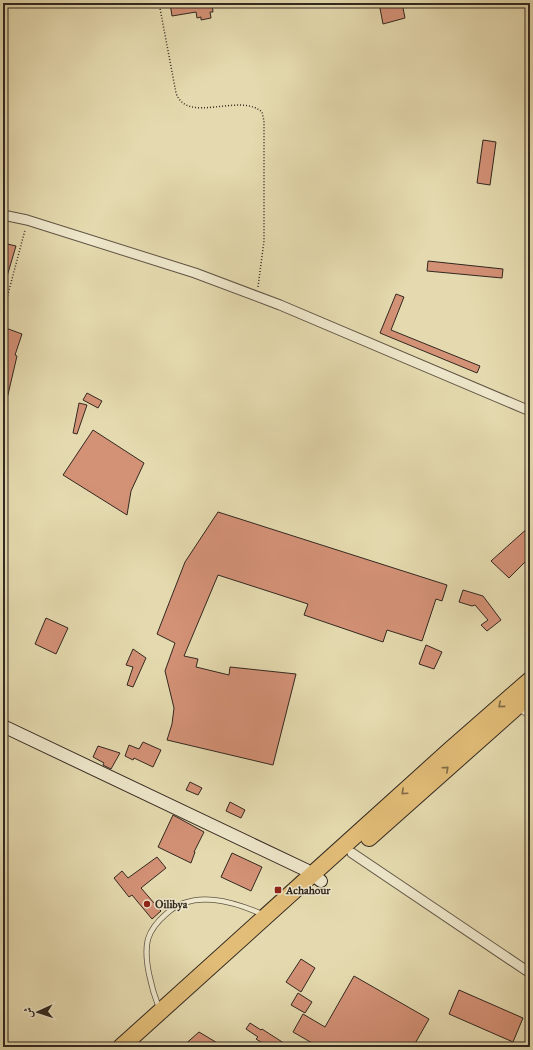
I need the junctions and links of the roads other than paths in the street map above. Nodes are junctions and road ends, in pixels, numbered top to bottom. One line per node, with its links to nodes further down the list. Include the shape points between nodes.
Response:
1 (3, 215): 2 (street, via 27,220 195,273)
2 (530, 411)
3 (530, 680): 9 (highway, one-way to 9)
4 (530, 694): 5 (highway)
5 (516, 706): 6 (lane); 8 (highway, one-way to 5)
6 (530, 716)
7 (3, 726): 9 (street)
8 (352, 853): 9 (highway); 11 (street)
9 (317, 878): 10 (highway); 14 (highway)
10 (267, 916): 12 (highway); 12 (lane, via 234,904 200,898 185,901 172,908 155,924 147,948 152,987)
11 (530, 973)
12 (160, 1012): 13 (highway)
13 (121, 1047)
14 (136, 1047)

